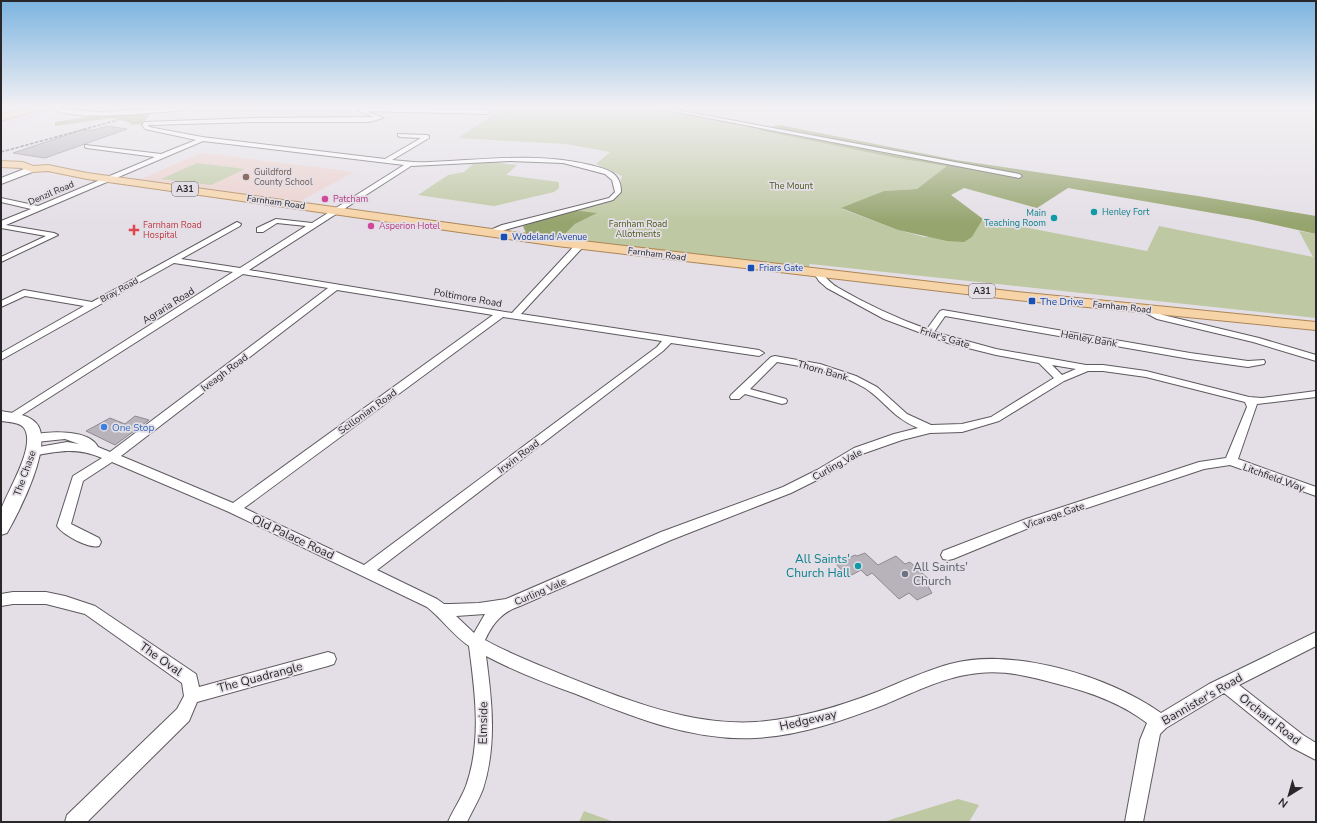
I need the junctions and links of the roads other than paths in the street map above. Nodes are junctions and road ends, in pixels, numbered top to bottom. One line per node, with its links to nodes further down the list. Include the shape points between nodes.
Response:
1 (90, 146): 6 (street)
2 (185, 146): 6 (street, Denzil Road)
3 (264, 146): 7 (street)
4 (411, 146): 7 (street)
5 (865, 146): 11 (street)
6 (163, 156): 12 (street, Denzil Road)
7 (386, 161): 9 (street)
8 (1, 164): 10 (main road, Farnham Road / A31, via 15,164)
9 (410, 164): 16 (street, Agraria Road); 20 (street, via 552,160 598,170 612,176 618,185 618,192 611,199)
10 (32, 169): 12 (main road, Farnham Road / A31, via 48,168); 13 (street)
11 (1019, 176)
12 (107, 179): 15 (street, Denzil Road); 16 (main road, Farnham Road / A31)
13 (1, 181)
14 (1, 200): 15 (street)
15 (39, 208): 18 (street, Denzil Road)
16 (337, 211): 19 (street, Agraria Road); 22 (main road, Farnham Road / A31)
17 (237, 224): 26 (street, Bray Road)
18 (1, 225): 25 (street, via 54,235)
19 (313, 225): 21 (street, via 281,220); 27 (street, Agraria Road)
20 (516, 225): 22 (street); 23 (street)
21 (260, 230)
22 (490, 233): 23 (main road, Farnham Road / A31)
23 (508, 235): 24 (main road, Farnham Road / A31)
24 (580, 245): 28 (main road, Farnham Road / A31); 34 (street)
25 (1, 260)
26 (173, 260): 27 (street, Poltimore Road); 31 (street, Bray Road)
27 (243, 271): 29 (street, Poltimore Road); 49 (street, Agraria Road)
28 (817, 272): 32 (main road, Farnham Road / A31); 36 (street, Friar's Gate, via 818,276 835,289 875,312)
29 (336, 286): 33 (street, Poltimore Road); 53 (street, Iveagh Road)
30 (1, 304): 31 (street, via 24,293)
31 (92, 306): 39 (street, Bray Road)
32 (1147, 310): 35 (main road, Farnham Road / A31); 40 (street, via 1160,317 1256,340)
33 (501, 314): 34 (street, Poltimore Road); 57 (street, Scillonian Road)
34 (514, 316): 37 (street, Poltimore Road)
35 (1316, 326)
36 (929, 333): 41 (street, Friar's Gate); 42 (street, Henley Bank, via 943,313 1190,356 1248,364)
37 (668, 340): 38 (street, Poltimore Road); 61 (street, Irwin Road, via 660,349)
38 (759, 353)
39 (1, 357)
40 (1316, 358)
41 (1043, 361): 43 (street, Friar's Gate); 44 (street)
42 (1260, 362)
43 (1087, 368): 44 (street, Curling Vale); 46 (street, Curling Vale, via 1120,370 1178,381)
44 (1060, 379): 50 (street, Curling Vale, via 995,419 962,428)
45 (1316, 394): 46 (street, via 1262,401)
46 (1249, 400): 54 (street, Litchfield Way, via 1252,407)
47 (782, 401): 48 (street, Thorn Bank, via 739,393 775,359 826,369 863,383 882,395)
48 (901, 416): 50 (street, Thorn Bank); 51 (street)
49 (6, 417): 52 (street, via 26,422 31,426)
50 (930, 429): 51 (street, Curling Vale)
51 (898, 437): 63 (street, Curling Vale, via 858,451 821,474 788,490 666,536)
52 (34, 445): 53 (street, Old Palace Road, via 67,446 97,451); 58 (street, The Chase, via 21,485)
53 (111, 457): 57 (street, Old Palace Road); 59 (street, Iveagh Road, via 77,479 64,526)
54 (1231, 461): 55 (street, Litchfield Way, via 1203,465); 56 (street, Litchfield Way)
55 (1162, 479): 60 (street, Vicarage Gate, via 1031,522)
56 (1316, 492)
57 (234, 509): 61 (street, Old Palace Road)
58 (1, 528)
59 (94, 542)
60 (948, 555)
61 (366, 571): 64 (street, Old Palace Road)
62 (1, 600): 69 (street, The Oval, via 46,598 90,610 190,679)
63 (503, 606): 64 (street, Curling Vale); 66 (street, Curling Vale, via 482,631)
64 (442, 610): 66 (street, Old Palace Road)
65 (1316, 639): 68 (street, Bannister's Road)
66 (476, 643): 70 (street, Hedgeway, via 530,669 628,707 703,728 754,730 821,719 950,672 989,665 1015,667 1079,682 1128,701); 73 (street, Elmside, via 483,692 484,744 474,789)
67 (328, 659): 69 (street, The Quadrangle)
68 (1225, 684): 70 (street, Bannister's Road); 71 (street, Orchard Road, via 1297,741)
69 (192, 696): 72 (street, via 183,715)
70 (1160, 722): 74 (street, Bannister's Road, via 1153,729 1149,740)
71 (1316, 752)
72 (74, 822)
73 (457, 822)
74 (1134, 822)

